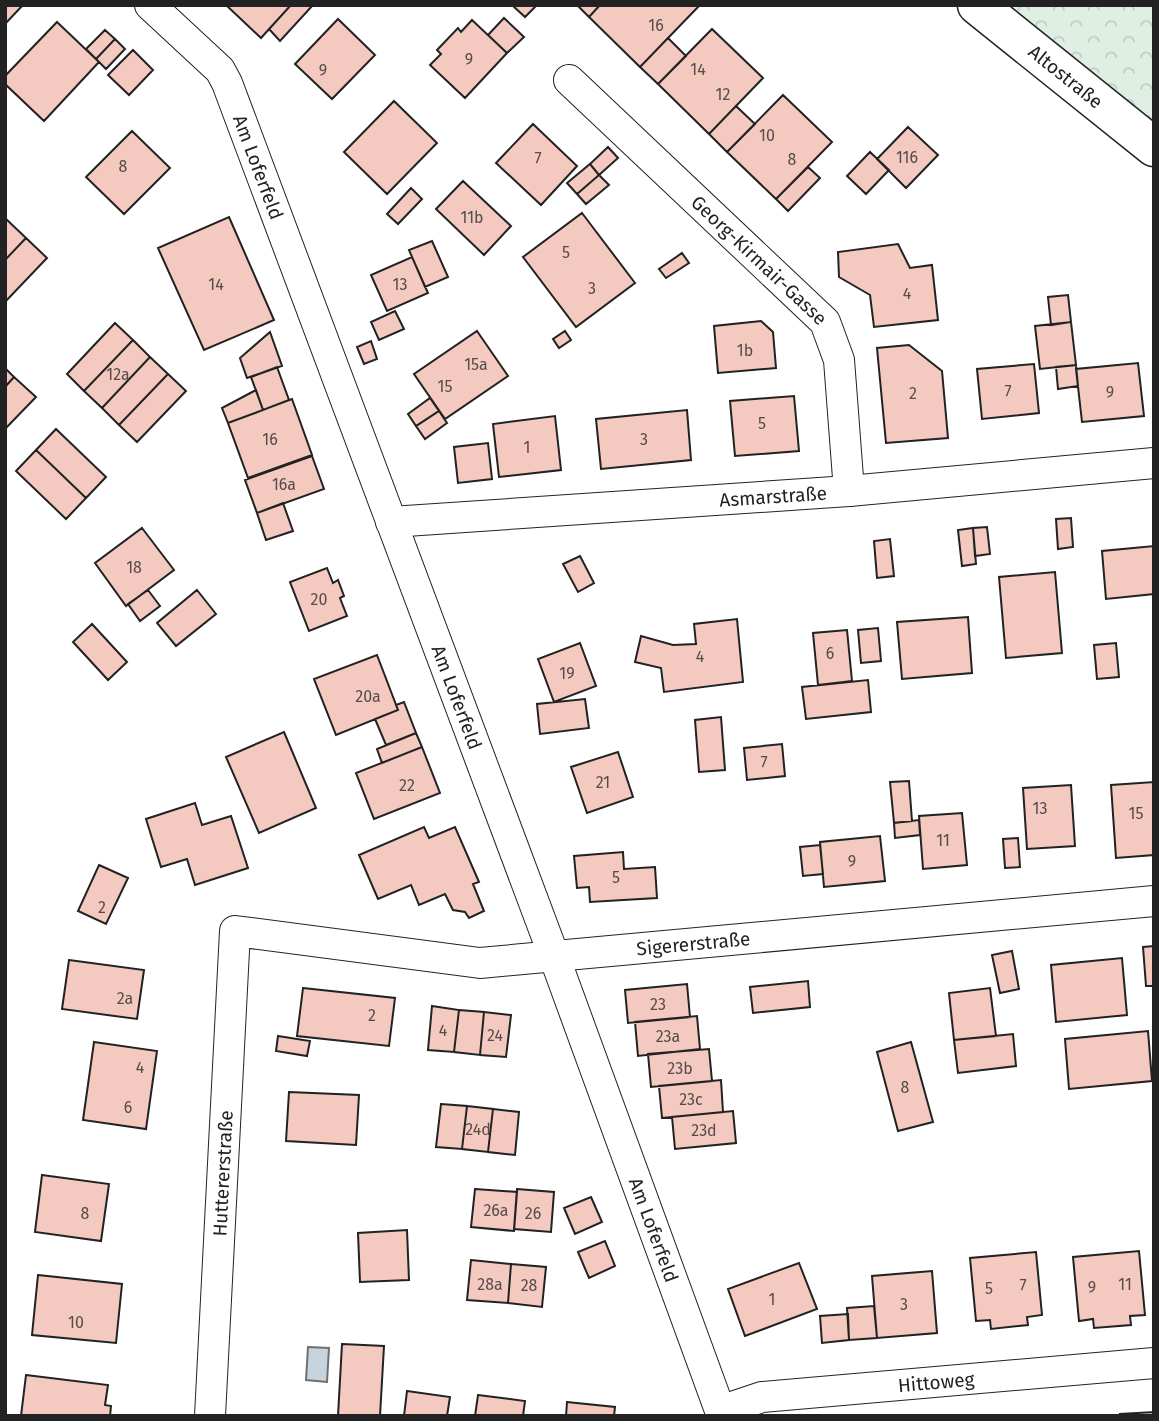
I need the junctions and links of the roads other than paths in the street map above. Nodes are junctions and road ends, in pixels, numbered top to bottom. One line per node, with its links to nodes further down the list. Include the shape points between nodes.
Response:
1 (150, 5): 7 (street, Am Loferfeld, via 220,70 227,83)
2 (977, 5): 4 (main road, Altostraße)
3 (569, 80): 6 (street, Georg-Kirmair-Gasse, via 825,322 839,360)
4 (1154, 147)
5 (1154, 463): 6 (street, Asmarstraße)
6 (849, 491): 7 (street, Asmarstraße)
7 (391, 522): 10 (street, Am Loferfeld)
8 (1154, 901): 10 (street, Sigererstraße)
9 (235, 931): 10 (street, Sigererstraße, via 480,963); 13 (street, Huttererstraße)
10 (554, 956): 12 (street, Am Loferfeld)
11 (1154, 1363): 12 (street, Hittoweg, via 762,1396)
12 (721, 1413)
13 (210, 1416)

